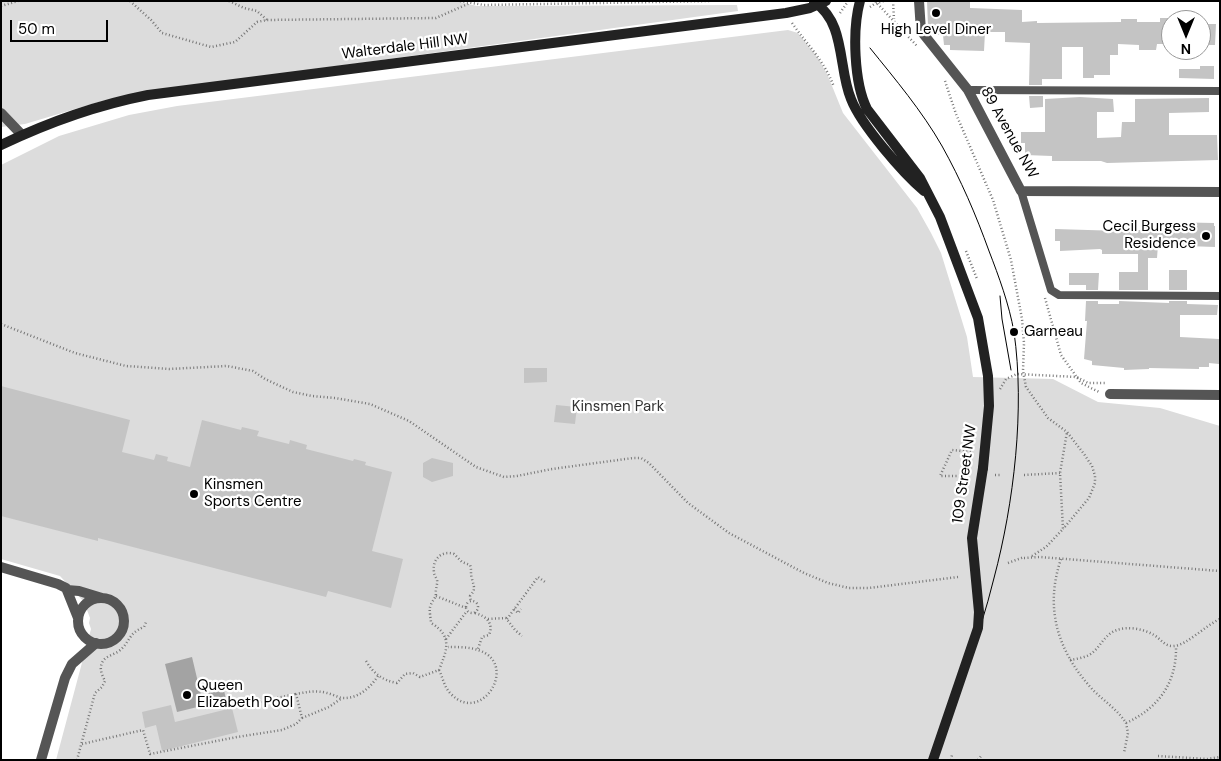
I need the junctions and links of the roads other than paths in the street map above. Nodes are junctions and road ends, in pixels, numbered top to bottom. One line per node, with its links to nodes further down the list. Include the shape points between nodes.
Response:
1 (860, 1): 11 (main road, 109 Street NW, via 856,65 862,98)
2 (919, 1): 4 (street, 89 Avenue NW, via 921,31)
3 (819, 2): 7 (main road, Walterdale Hill NW, via 800,11 768,16 148,95 83,111); 11 (main road, 109 Street NW, via 832,22 850,99 859,116 914,182)
4 (968, 90): 5 (lane); 9 (street, 89 Avenue NW)
5 (1220, 91)
6 (1, 113): 7 (street)
7 (22, 135): 8 (main road, Walterdale Hill NW)
8 (1, 145)
9 (1021, 191): 10 (street, 89 Avenue NW); 12 (lane, via 1054,293)
10 (1220, 192)
11 (929, 195): 21 (main road, 109 Street NW, bridge, via 978,318 988,376 989,406 972,538 978,628)
12 (1220, 296)
13 (1110, 394): 14 (street)
14 (1220, 396)
15 (1, 567): 16 (street, via 58,584)
16 (67, 590): 17 (street); 18 (street)
17 (104, 598): 18 (street, via 89,601); 19 (street, via 122,611 124,625 110,642)
18 (78, 618): 19 (street, via 83,635)
19 (96, 643): 20 (street, via 72,664 64,678)
20 (41, 760)
21 (933, 760)

